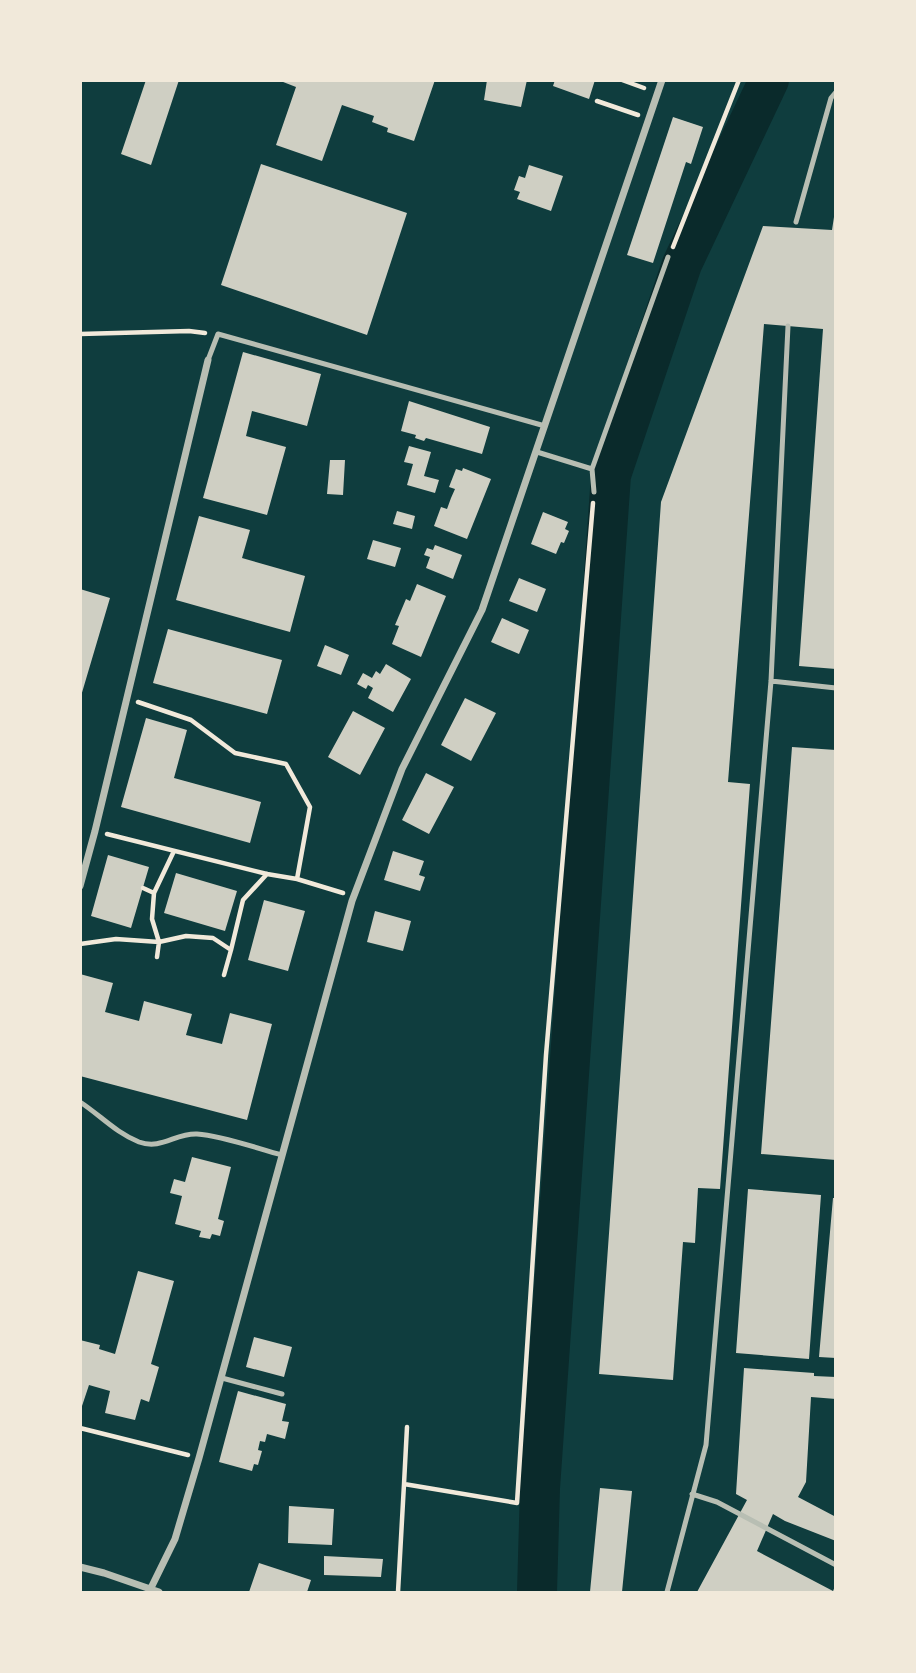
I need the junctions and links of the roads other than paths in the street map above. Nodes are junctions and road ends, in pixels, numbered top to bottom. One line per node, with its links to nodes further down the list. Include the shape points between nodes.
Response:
1 (662, 80): 7 (street)
2 (835, 92): 3 (lane)
3 (796, 222)
4 (668, 257): 9 (lane)
5 (788, 326): 11 (lane)
6 (208, 360): 7 (lane, via 218,334); 13 (street)
7 (545, 426): 8 (street)
8 (537, 452): 9 (lane); 15 (street, via 482,610 402,769 354,896)
9 (592, 469): 10 (lane)
10 (594, 492)
11 (771, 681): 12 (lane); 18 (lane, via 706,1445)
12 (835, 688)
13 (80, 886)
14 (80, 1102): 15 (lane, via 113,1129 153,1145 194,1134)
15 (282, 1155): 16 (street)
16 (222, 1378): 17 (lane); 21 (street, via 175,1539)
17 (282, 1394)
18 (692, 1494): 19 (lane, via 717,1502); 23 (lane)
19 (835, 1565)
20 (80, 1567): 21 (street)
21 (150, 1591): 22 (street)
22 (159, 1592)
23 (667, 1592)

